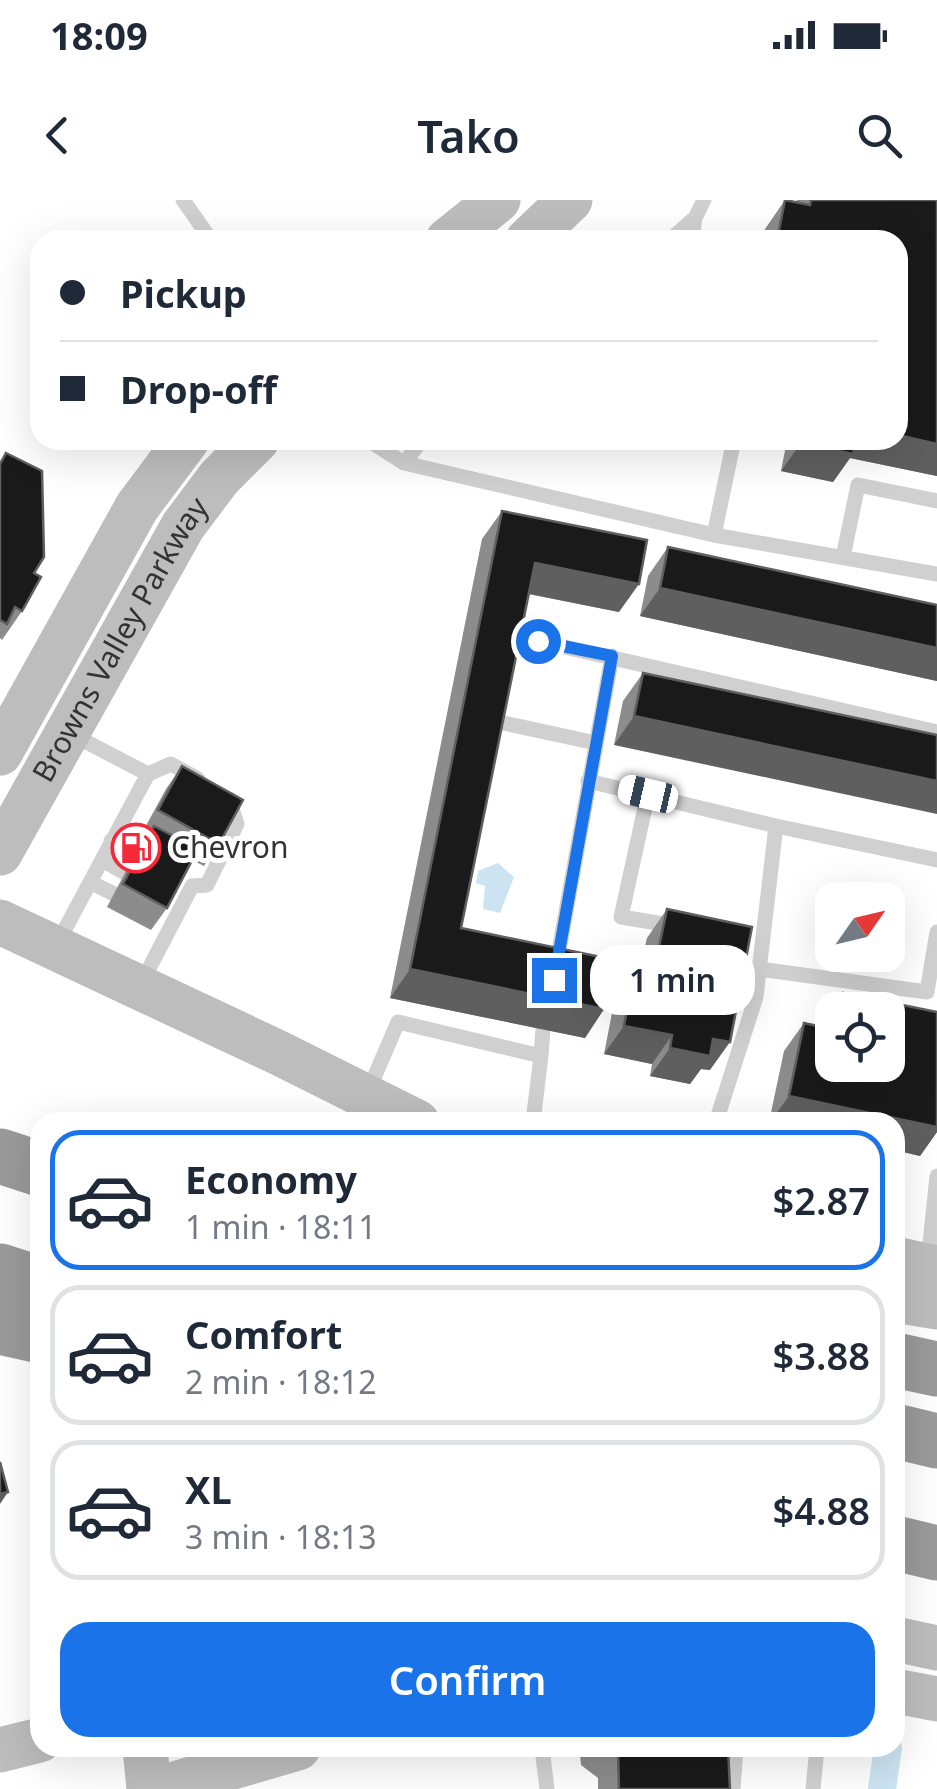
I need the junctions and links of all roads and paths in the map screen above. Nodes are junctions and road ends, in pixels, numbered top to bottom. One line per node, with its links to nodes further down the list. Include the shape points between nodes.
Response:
1 (183, 200): 5 (lane)
2 (498, 200): 6 (main road)
3 (704, 200): 4 (lane)
4 (695, 218): 7 (lane); 8 (lane)
5 (204, 230)
6 (460, 230)
7 (681, 230)
8 (693, 230)
9 (180, 450): 24 (main road, Browns Valley Parkway, via 137,507)
10 (247, 450): 22 (main road, Browns Valley Parkway, via 182,526)
11 (384, 450): 14 (lane)
12 (414, 450): 14 (lane)
13 (732, 450): 16 (lane)
14 (404, 463): 16 (lane)
15 (937, 500): 17 (lane, via 858,484)
16 (714, 535): 17 (lane)
17 (843, 558): 18 (lane)
18 (937, 574)
19 (612, 656): 20 (lane, via 512,634); 23 (lane); 25 (lane)
20 (505, 669)
21 (502, 687): 25 (lane, via 494,722)
22 (68, 732): 26 (lane); 31 (main road, Browns Valley Parkway)
23 (937, 732)
24 (2, 742)
25 (596, 743): 27 (lane)
26 (148, 774): 30 (lane); 44 (lane, via 170,764 228,796 237,824 207,885 185,882)
27 (588, 780): 28 (lane); 43 (lane)
28 (648, 794): 29 (lane); 39 (lane, via 621,917)
29 (776, 826): 34 (lane); 42 (lane, via 755,939)
30 (112, 841): 32 (lane); 33 (lane)
31 (0, 853)
32 (135, 854)
33 (102, 860): 35 (lane); 36 (lane)
34 (937, 860)
35 (125, 873)
36 (90, 882): 37 (lane); 41 (lane)
37 (114, 894)
38 (0, 922): 41 (main road)
39 (699, 930)
40 (937, 932): 42 (lane, via 927,992)
41 (55, 947): 44 (main road)
42 (759, 969): 50 (lane)
43 (554, 980)
44 (140, 987): 47 (main road)
45 (544, 1029): 46 (lane)
46 (540, 1056): 47 (lane, via 398,1022); 49 (lane)
47 (365, 1098): 48 (main road)
48 (395, 1112)
49 (534, 1112)
50 (719, 1112)
51 (0, 1156): 52 (highway)
52 (30, 1166)
53 (937, 1176): 55 (lane)
54 (0, 1271): 56 (highway)
55 (924, 1275): 57 (main road)
56 (30, 1281)
57 (905, 1291)
58 (0, 1327): 59 (highway)
59 (30, 1334)
60 (905, 1362): 61 (highway)
61 (937, 1369)
62 (905, 1433): 63 (highway)
63 (937, 1441)
64 (905, 1545): 65 (highway)
65 (937, 1553)
66 (905, 1641): 67 (main road)
67 (937, 1648)
68 (905, 1693): 69 (main road)
69 (937, 1700)
70 (30, 1742): 71 (main road)
71 (0, 1750)
72 (146, 1757): 78 (main road)
73 (263, 1757): 77 (main road)
74 (543, 1757): 79 (lane)
75 (735, 1757): 80 (lane)
76 (816, 1757): 81 (lane)
77 (188, 1776)
78 (149, 1789)
79 (547, 1789)
80 (733, 1789)
81 (814, 1789)

